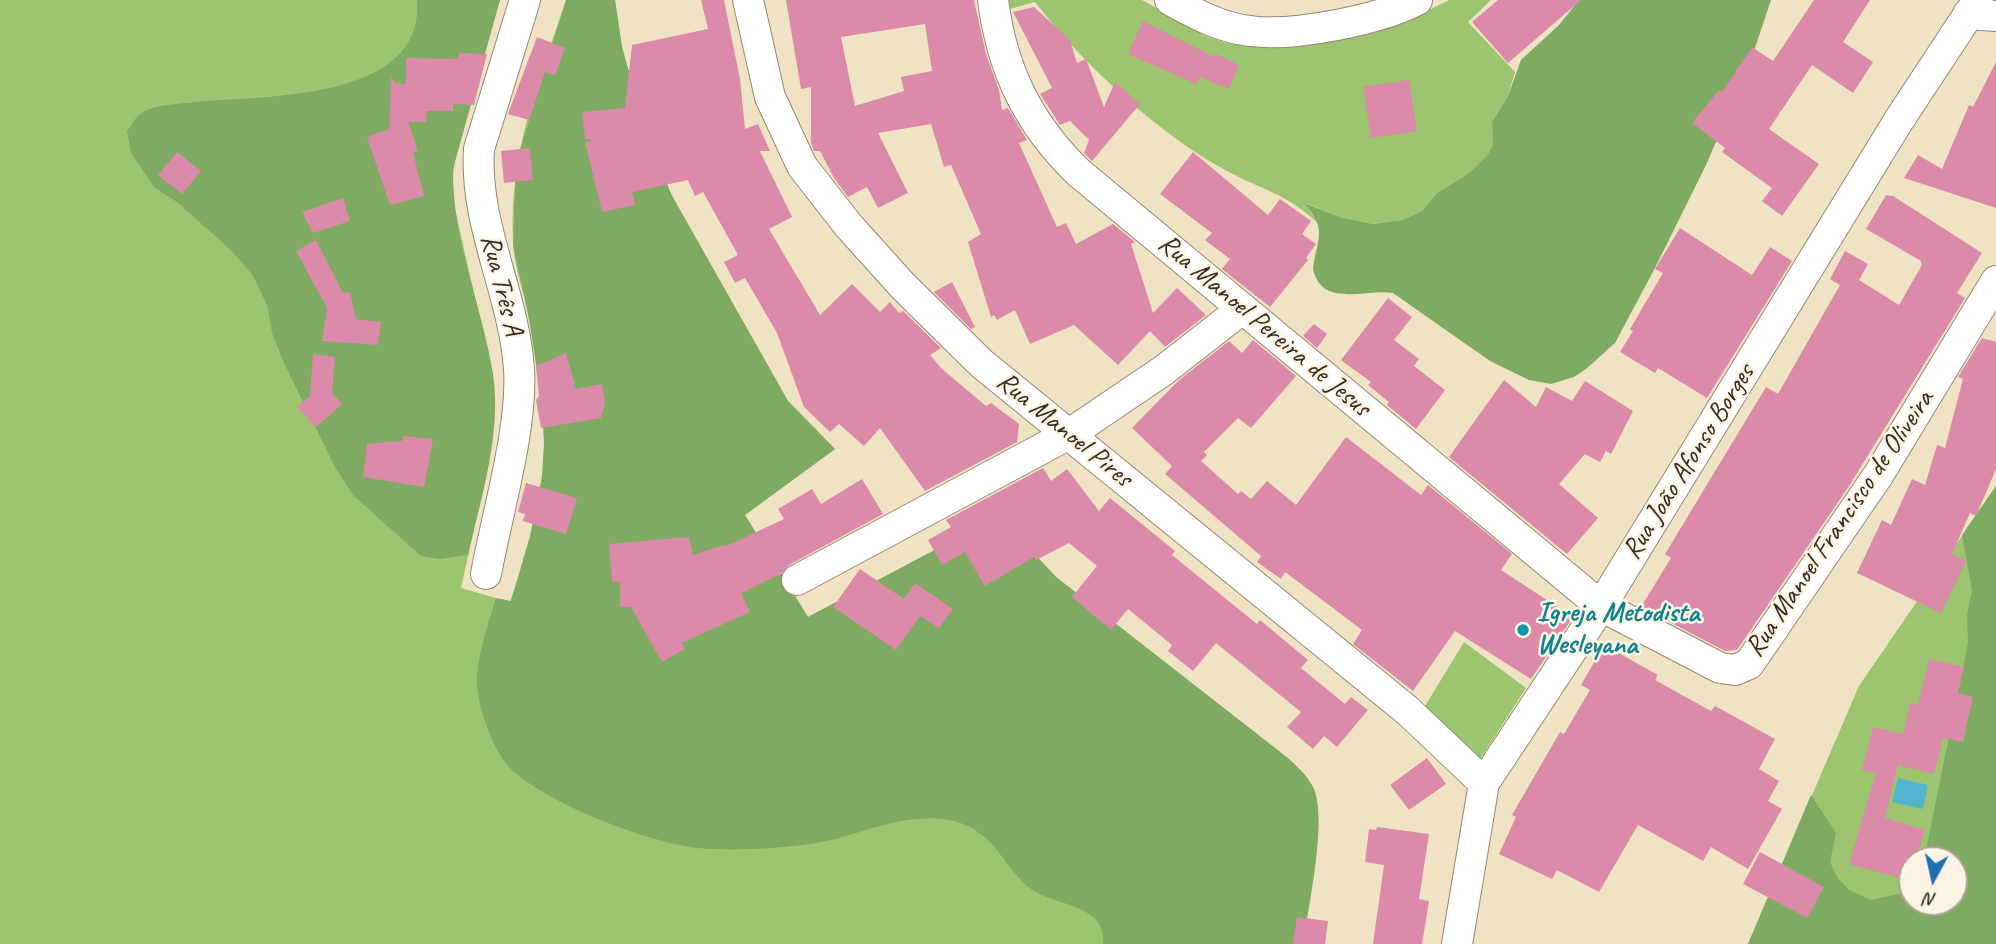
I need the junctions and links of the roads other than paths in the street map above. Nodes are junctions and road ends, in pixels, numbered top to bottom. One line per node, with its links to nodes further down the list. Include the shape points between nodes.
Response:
1 (525, 0): 10 (street, Rua Três A, via 485,127 477,174 519,370 516,418)
2 (748, 0): 9 (street, Rua Manoel Pires, via 770,97 802,166 912,295 981,363)
3 (993, 0): 8 (street, Rua Manoel Pereira de Jesus, via 1007,64 1042,135 1078,172)
4 (1170, 0): 5 (street, via 1225,26 1267,32 1353,21)
5 (1417, 0)
6 (1981, 10): 12 (street, Rua João Afonso Borges, via 1899,120)
7 (1996, 281): 12 (street, Rua Manoel Francisco de Oliveira, via 1879,474 1749,664 1735,670 1709,664)
8 (1242, 309): 9 (street, via 1164,370); 12 (street, Rua Manoel Pereira de Jesus)
9 (1071, 433): 11 (street); 13 (street, Rua Manoel Pires, via 1408,711)
10 (486, 573)
11 (797, 580)
12 (1601, 606): 13 (street, Rua João Afonso Borges)
13 (1484, 783): 14 (street, Rua João Afonso Borges)
14 (1457, 944)

